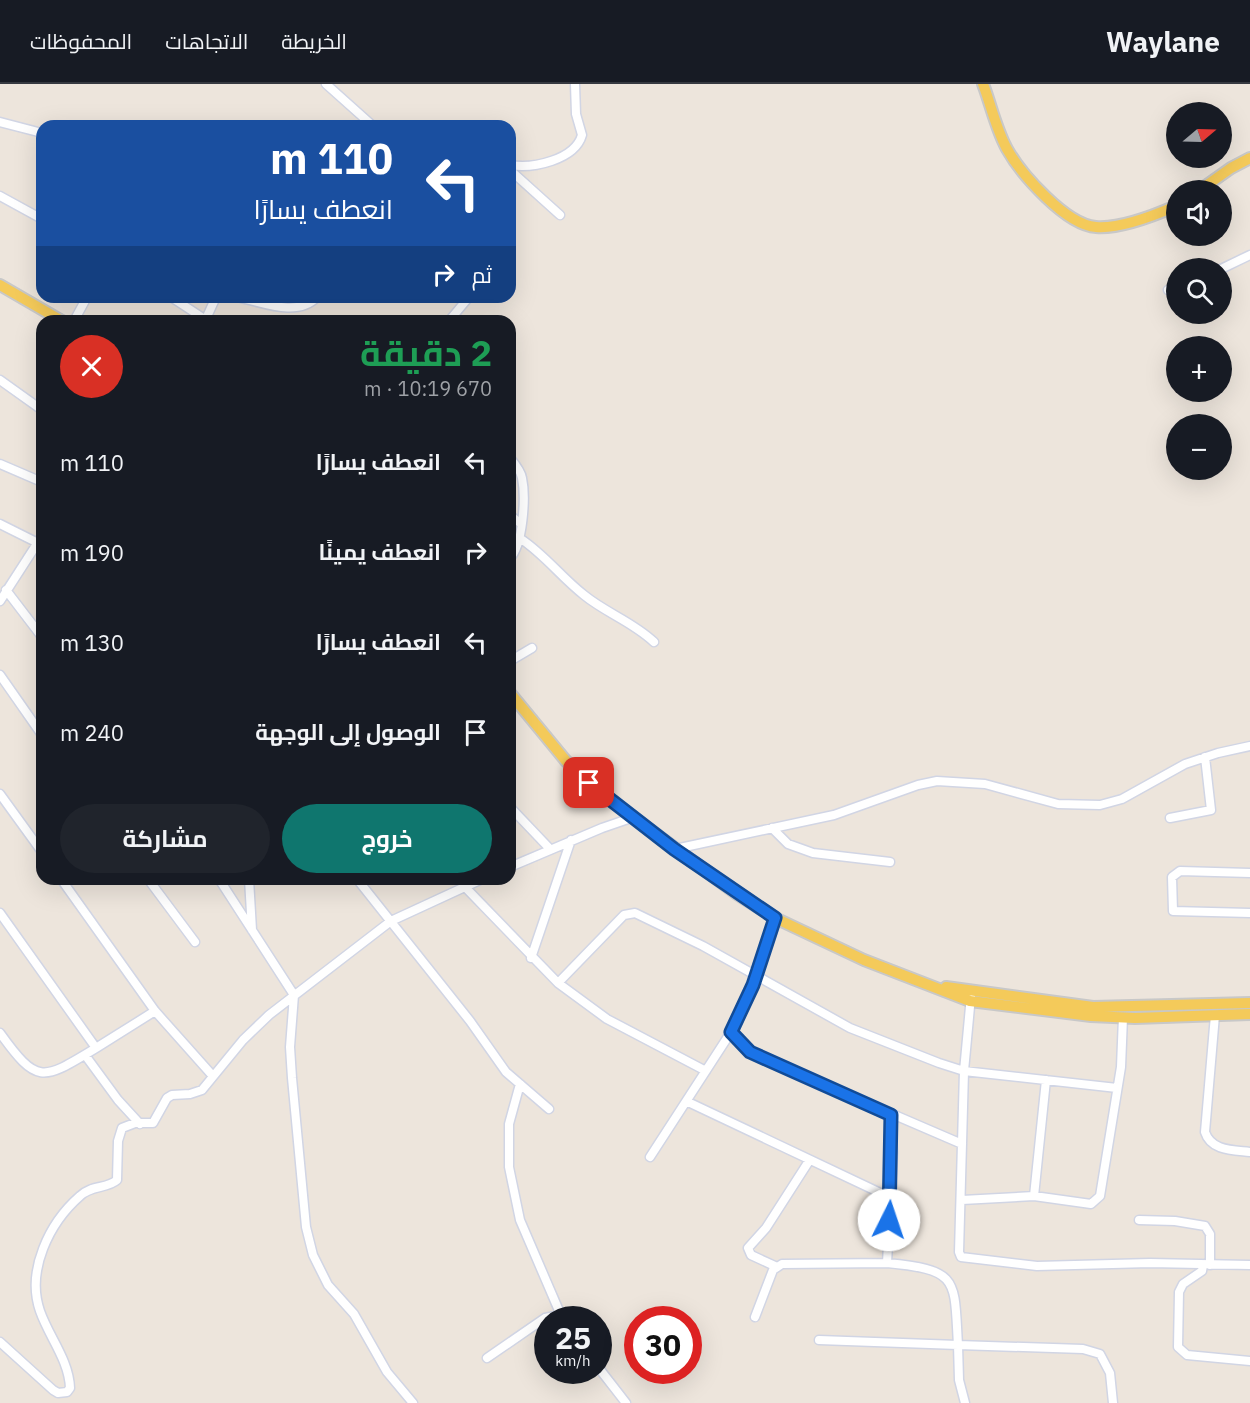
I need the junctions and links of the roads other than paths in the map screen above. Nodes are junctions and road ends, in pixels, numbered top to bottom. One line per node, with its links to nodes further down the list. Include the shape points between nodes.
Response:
1 (326, 84): 4 (street)
2 (575, 84): 8 (street, via 576,114 582,135 577,145 545,162)
3 (983, 84): 12 (main road, via 1013,158 1035,185 1078,222 1112,227)
4 (366, 120)
5 (0, 122): 6 (street)
6 (36, 131)
7 (1250, 158): 10 (main road)
8 (516, 166)
9 (516, 175): 13 (street)
10 (1214, 180)
11 (1, 199): 14 (street)
12 (1166, 209)
13 (560, 215)
14 (36, 216)
15 (1250, 255): 16 (street)
16 (1232, 264)
17 (0, 285): 22 (main road)
18 (180, 303): 23 (street)
19 (269, 303): 20 (street, via 295,308)
20 (309, 303)
21 (464, 303): 24 (street)
22 (52, 315)
23 (198, 315)
24 (454, 315)
25 (0, 380): 26 (street)
26 (36, 406)
27 (0, 464): 29 (street)
28 (516, 468): 31 (street, via 522,477)
29 (36, 479)
30 (516, 520): 31 (street)
31 (520, 523): 33 (street)
32 (0, 524): 34 (street)
33 (521, 538): 36 (street); 40 (street, via 546,556 582,594 638,627)
34 (36, 539)
35 (36, 547): 37 (street)
36 (516, 547)
37 (6, 590): 38 (street); 39 (street)
38 (0, 601)
39 (36, 630)
40 (654, 642)
41 (532, 648): 42 (street)
42 (516, 658)
43 (0, 675): 45 (street)
44 (516, 700): 50 (main road, via 566,762)
45 (36, 726)
46 (1250, 746): 47 (street)
47 (1205, 757): 51 (street, via 1211,810); 52 (street, via 1122,799 1100,805 1058,804 985,784 937,781 857,809)
48 (0, 794): 54 (street)
49 (516, 813): 55 (street)
50 (634, 818): 53 (street); 56 (main road)
51 (1170, 818)
52 (772, 828): 56 (street); 57 (street, via 788,844 813,853)
53 (571, 840): 55 (street); 73 (street)
54 (36, 844)
55 (550, 849): 58 (street)
56 (674, 849): 69 (main road)
57 (890, 862)
58 (516, 864)
59 (1250, 873): 68 (street, via 1180,871 1172,877 1171,891 1173,911)
60 (67, 885): 79 (street)
61 (152, 885): 72 (street)
62 (223, 885): 71 (street)
63 (249, 885): 71 (street)
64 (362, 885): 70 (street)
65 (469, 885): 66 (street)
66 (465, 887): 70 (street); 73 (street)
67 (0, 913): 85 (street)
68 (1250, 913)
69 (775, 918): 74 (street); 77 (main road, via 864,960)
70 (391, 921): 76 (street); 91 (street, via 506,1072)
71 (252, 930): 76 (street)
72 (195, 942)
73 (531, 958): 75 (street)
74 (756, 975): 75 (street, via 647,918 629,913 600,937); 83 (street); 88 (street, via 850,1028)
75 (558, 983): 87 (street, via 607,1019)
76 (294, 995): 89 (street, via 243,1040); 118 (street, via 290,1047 308,1240 328,1285 354,1314 387,1372)
77 (972, 996): 78 (main road, via 1093,1007); 82 (main road, via 1091,1016); 88 (street)
78 (1250, 1003)
79 (155, 1011): 85 (street); 89 (street)
80 (1250, 1014): 81 (main road)
81 (1215, 1015): 82 (main road); 98 (street, via 1205,1132 1216,1146)
82 (1123, 1017): 92 (street, via 1123,1055)
83 (731, 1032): 87 (street); 95 (street, via 756,1055)
84 (0, 1033): 86 (street, via 22,1063 39,1073 58,1071)
85 (96, 1048): 86 (street)
86 (85, 1055): 96 (street)
87 (706, 1071): 93 (street)
88 (964, 1071): 90 (street); 97 (street)
89 (212, 1075): 96 (street, via 198,1092 167,1098 153,1123)
90 (1046, 1080): 92 (street); 101 (street)
91 (520, 1084): 94 (street); 109 (street, via 509,1124 509,1167 520,1220)
92 (1117, 1089): 101 (street, via 1100,1196 1091,1204)
93 (688, 1102): 99 (street); 100 (street)
94 (549, 1109)
95 (891, 1115): 97 (street); 102 (street)
96 (140, 1124): 113 (street, via 126,1125 119,1132 117,1180 87,1189 69,1207 36,1268 40,1311 60,1352 70,1388 58,1394)
97 (962, 1144): 103 (street)
98 (1250, 1152)
99 (650, 1157)
100 (809, 1161): 102 (street); 108 (street, via 766,1228 748,1248 751,1255)
101 (1034, 1197): 103 (street)
102 (891, 1198): 105 (street)
103 (962, 1200): 106 (street, via 959,1252 968,1260 1037,1266)
104 (1139, 1220): 106 (street, via 1205,1226 1210,1234)
105 (887, 1263): 108 (street, via 797,1263); 114 (street, via 934,1270 949,1280 954,1291)
106 (1207, 1265): 107 (street); 116 (street, via 1179,1292 1178,1347 1187,1355)
107 (1250, 1265)
108 (777, 1267): 110 (street)
109 (556, 1306)
110 (755, 1317)
111 (534, 1326): 115 (street)
112 (819, 1340): 114 (street)
113 (0, 1342)
114 (958, 1346): 120 (street, via 959,1380); 121 (street, via 1095,1351 1105,1359)
115 (487, 1358)
116 (1250, 1361)
117 (611, 1384): 119 (street)
118 (413, 1403)
119 (626, 1403)
120 (965, 1403)
121 (1113, 1403)

